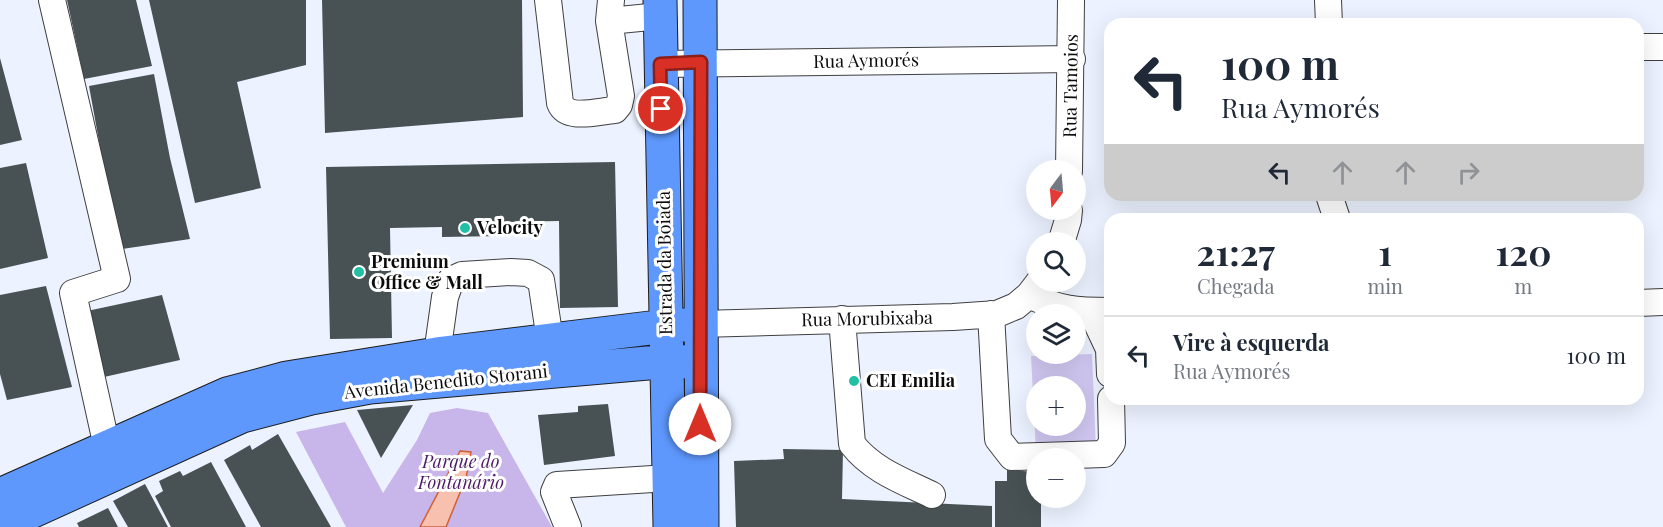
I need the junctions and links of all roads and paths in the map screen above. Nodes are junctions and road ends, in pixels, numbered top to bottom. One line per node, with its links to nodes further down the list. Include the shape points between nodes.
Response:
1 (52, 0): 30 (street, via 117,279 74,293)
2 (548, 0): 7 (street, via 560,103 572,114 615,110 620,105)
3 (700, 0): 12 (main road, Estrada da Boiada)
4 (1071, 0): 11 (street, Rua Tamoios)
5 (1328, 0): 8 (street)
6 (660, 8): 7 (street); 13 (main road, Estrada da Boiada)
7 (610, 11)
8 (1329, 18)
9 (1644, 47): 10 (street)
10 (1663, 47)
11 (1072, 59): 12 (street, Rua Aymorés); 14 (street, Rua Tamoios)
12 (701, 62): 13 (street, Rua Aymorés); 22 (main road, Estrada da Boiada)
13 (660, 64): 23 (main road, Estrada da Boiada)
14 (1069, 160)
15 (1030, 292): 20 (street, Rua Morubixaba, via 1016,306)
16 (1039, 292): 19 (street, via 1059,308)
17 (1663, 302): 18 (street)
18 (1644, 303)
19 (1100, 311): 24 (street)
20 (991, 314): 21 (street, Rua Morubixaba); 29 (street, via 998,438 1012,457 1104,454 1112,443)
21 (842, 319): 22 (street, Rua Morubixaba); 33 (street, via 852,444 878,469)
22 (700, 324): 23 (main road, Avenida Benedito Storani); 27 (main road, Estrada da Boiada)
23 (666, 326): 25 (main road, Avenida Benedito Storani); 28 (main road, Estrada da Boiada)
24 (1104, 328)
25 (550, 340): 26 (main road, Avenida Benedito Storani); 26 (street, via 541,280 528,273 462,275 451,280 445,297)
26 (437, 354): 30 (main road, Avenida Benedito Storani, via 287,378 227,394)
27 (700, 361): 28 (main road, Avenida Benedito Storani); 37 (main road, Estrada da Boiada)
28 (667, 363): 31 (main road, Estrada da Boiada); 34 (main road, Avenida Benedito Storani, via 370,387 311,398 242,417)
29 (1111, 405)
30 (107, 447): 32 (main road, Avenida Benedito Storani)
31 (669, 478): 35 (street, via 556,486 554,492); 36 (main road, Estrada da Boiada)
32 (0, 495)
33 (932, 495)
34 (0, 526)
35 (568, 527)
36 (670, 527)
37 (702, 527)

